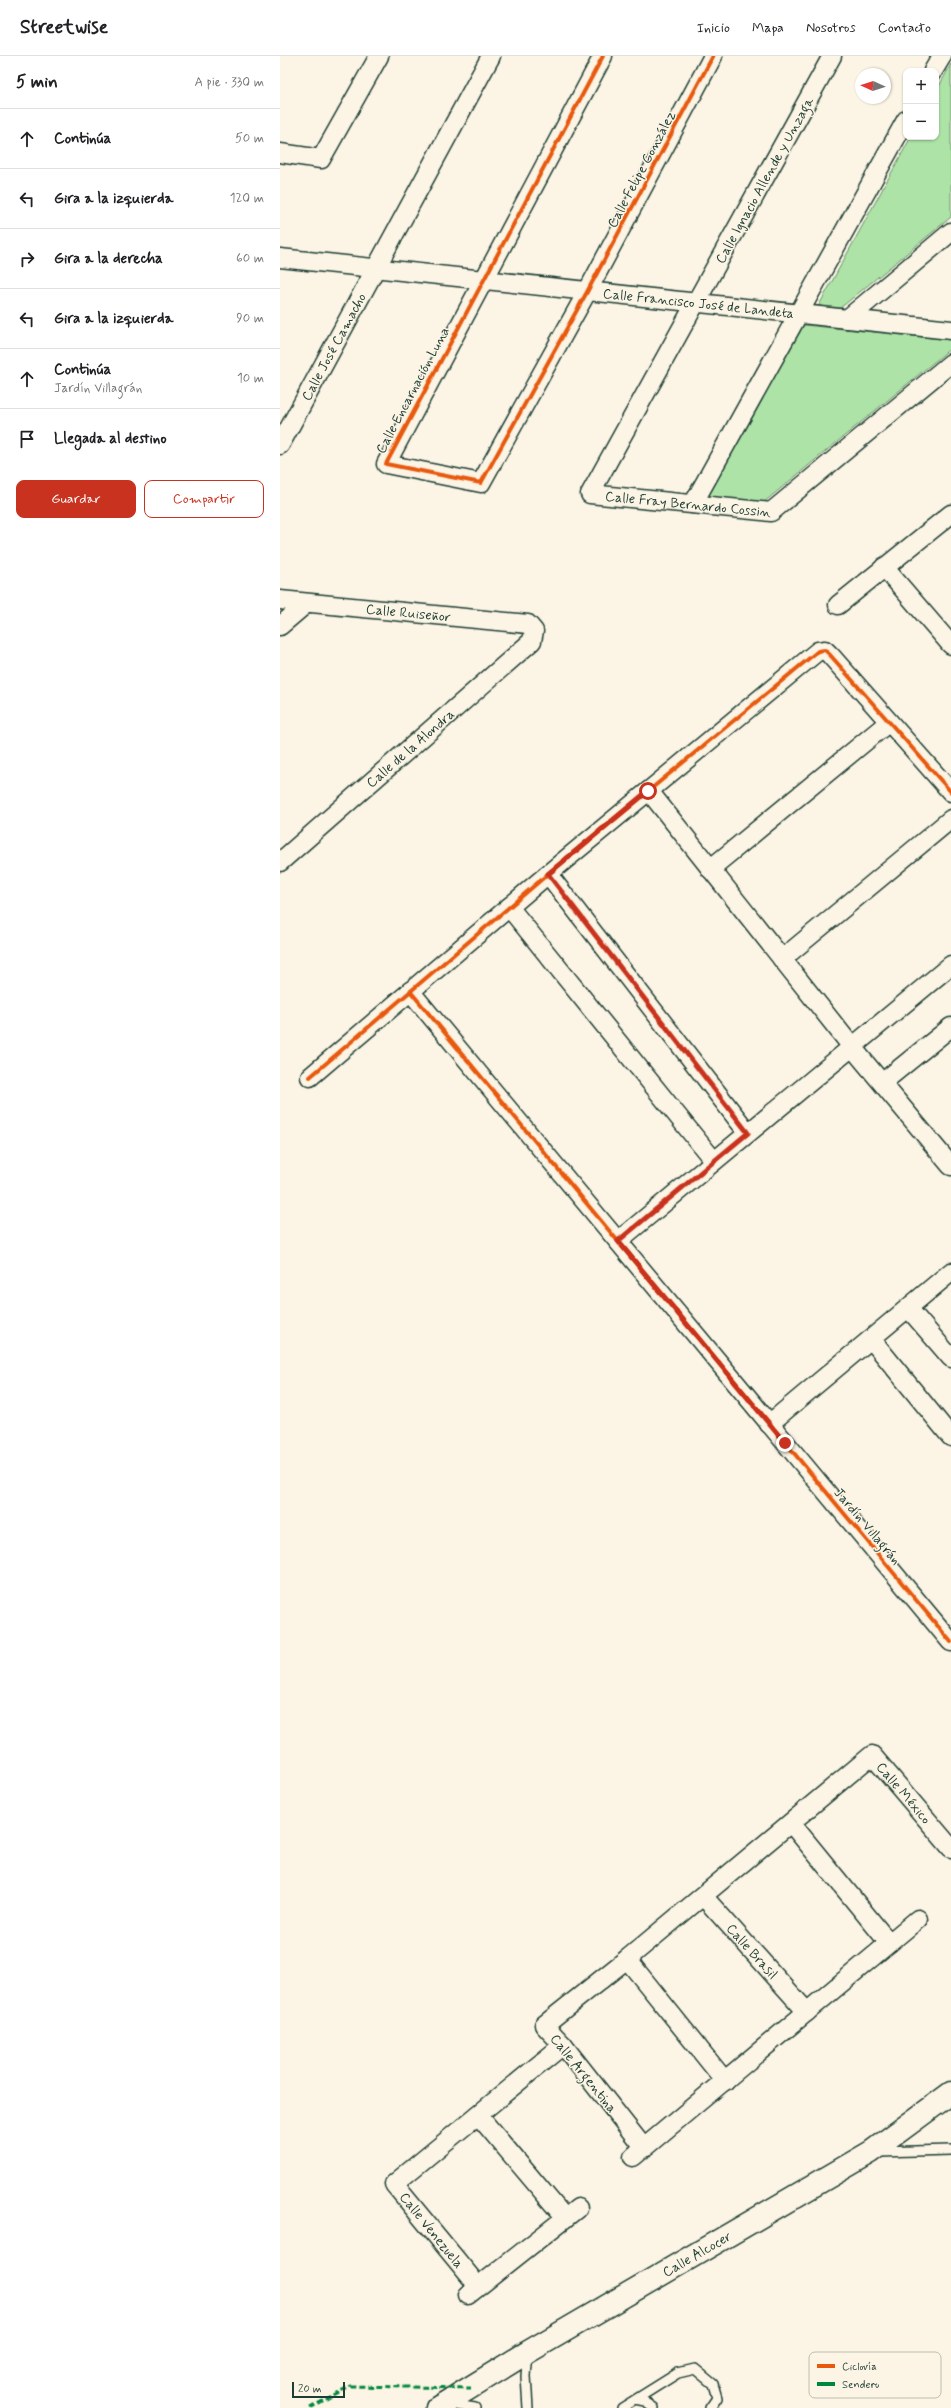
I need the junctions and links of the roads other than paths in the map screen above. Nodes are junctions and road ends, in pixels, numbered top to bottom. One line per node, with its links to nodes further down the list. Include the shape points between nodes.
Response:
1 (379, 56): 9 (street, via 321,159)
2 (491, 56): 12 (street, Calle José Camacho)
3 (603, 56): 13 (street)
4 (713, 56): 14 (street, Calle Felipe González)
5 (832, 56): 15 (street, Calle Ignacio Allende y Unzaga)
6 (942, 56): 7 (street)
7 (935, 68)
8 (903, 125): 16 (street)
9 (280, 153)
10 (951, 232): 17 (street)
11 (280, 258): 12 (street, Calle Francisco José de Landeta)
12 (375, 268): 13 (street, Calle Francisco José de Landeta); 20 (street, Calle José Camacho)
13 (482, 281): 14 (street, Calle Francisco José de Landeta); 14 (street, Calle Encarnación Luna, via 386,464 481,483)
14 (587, 292): 15 (street, Calle Francisco José de Landeta)
15 (696, 304): 16 (street, Calle Francisco José de Landeta); 21 (street, Calle Fray Bernardo Cossin, via 590,494)
16 (799, 315): 17 (street, Calle Francisco José de Landeta); 21 (street)
17 (847, 319): 18 (street, Calle Francisco José de Landeta)
18 (951, 330)
19 (951, 364): 21 (street, Calle Fray Bernardo Cossin, via 771,512)
20 (280, 445)
21 (693, 504)
22 (951, 514): 23 (street)
23 (884, 567): 26 (street); 29 (street)
24 (280, 600): 25 (street, Calle Ruiseñor)
25 (307, 603): 27 (street); 28 (street, Calle Ruiseñor, via 528,624)
26 (838, 605)
27 (280, 626)
28 (534, 631): 34 (street, Calle de la Alondra, via 532,642)
29 (951, 645)
30 (888, 722): 31 (street, via 831,656 825,650 818,652); 32 (street); 35 (street)
31 (648, 791): 35 (street); 36 (street)
32 (951, 792)
33 (951, 819): 38 (street)
34 (280, 862)
35 (710, 869): 38 (street)
36 (548, 874): 37 (street); 45 (street)
37 (509, 907): 40 (street); 46 (street)
38 (782, 959): 42 (street)
39 (951, 965): 42 (street)
40 (410, 991): 43 (street); 48 (street, Jardín Villagrán)
41 (951, 1027): 44 (street)
42 (852, 1048): 44 (street); 45 (street)
43 (310, 1077)
44 (883, 1082): 47 (street)
45 (748, 1133): 46 (street)
46 (714, 1161): 48 (street)
47 (951, 1166)
48 (618, 1241): 53 (street, Jardín Villagrán)
49 (951, 1272): 50 (street)
50 (909, 1309): 51 (street); 52 (street)
51 (872, 1340): 53 (street); 54 (street)
52 (951, 1358)
53 (769, 1424): 55 (street, Jardín Villagrán)
54 (951, 1437)
55 (951, 1642)
56 (791, 1823): 57 (street, Calle México, via 872,1755); 58 (street); 60 (street)
57 (951, 1848)
58 (703, 1896): 61 (street, Calle Argentina); 62 (street, Calle Brasil)
59 (918, 1919): 60 (street)
60 (889, 1944): 62 (street)
61 (627, 1960): 63 (street, Calle Argentina, via 544,2025); 64 (street)
62 (807, 2012): 64 (street, Calle Argentina)
63 (563, 2044): 64 (street, Calle Argentina, via 639,2153); 66 (street, Calle Venezuela)
64 (725, 2081)
65 (951, 2093): 68 (street, Calle Alcocer)
66 (478, 2115): 66 (street, Calle Venezuela, via 394,2184 473,2291 571,2213)
67 (951, 2150): 68 (lane)
68 (871, 2152): 69 (street, Calle Alcocer)
69 (528, 2352): 71 (street, Calle Alcocer); 73 (lane)
70 (635, 2400): 74 (lane); 75 (lane, via 645,2402); 76 (lane, via 678,2372 694,2369 713,2384 717,2398)
71 (441, 2406): 72 (lane)
72 (475, 2408)
73 (528, 2408)
74 (622, 2408)
75 (654, 2408)
76 (710, 2408)

